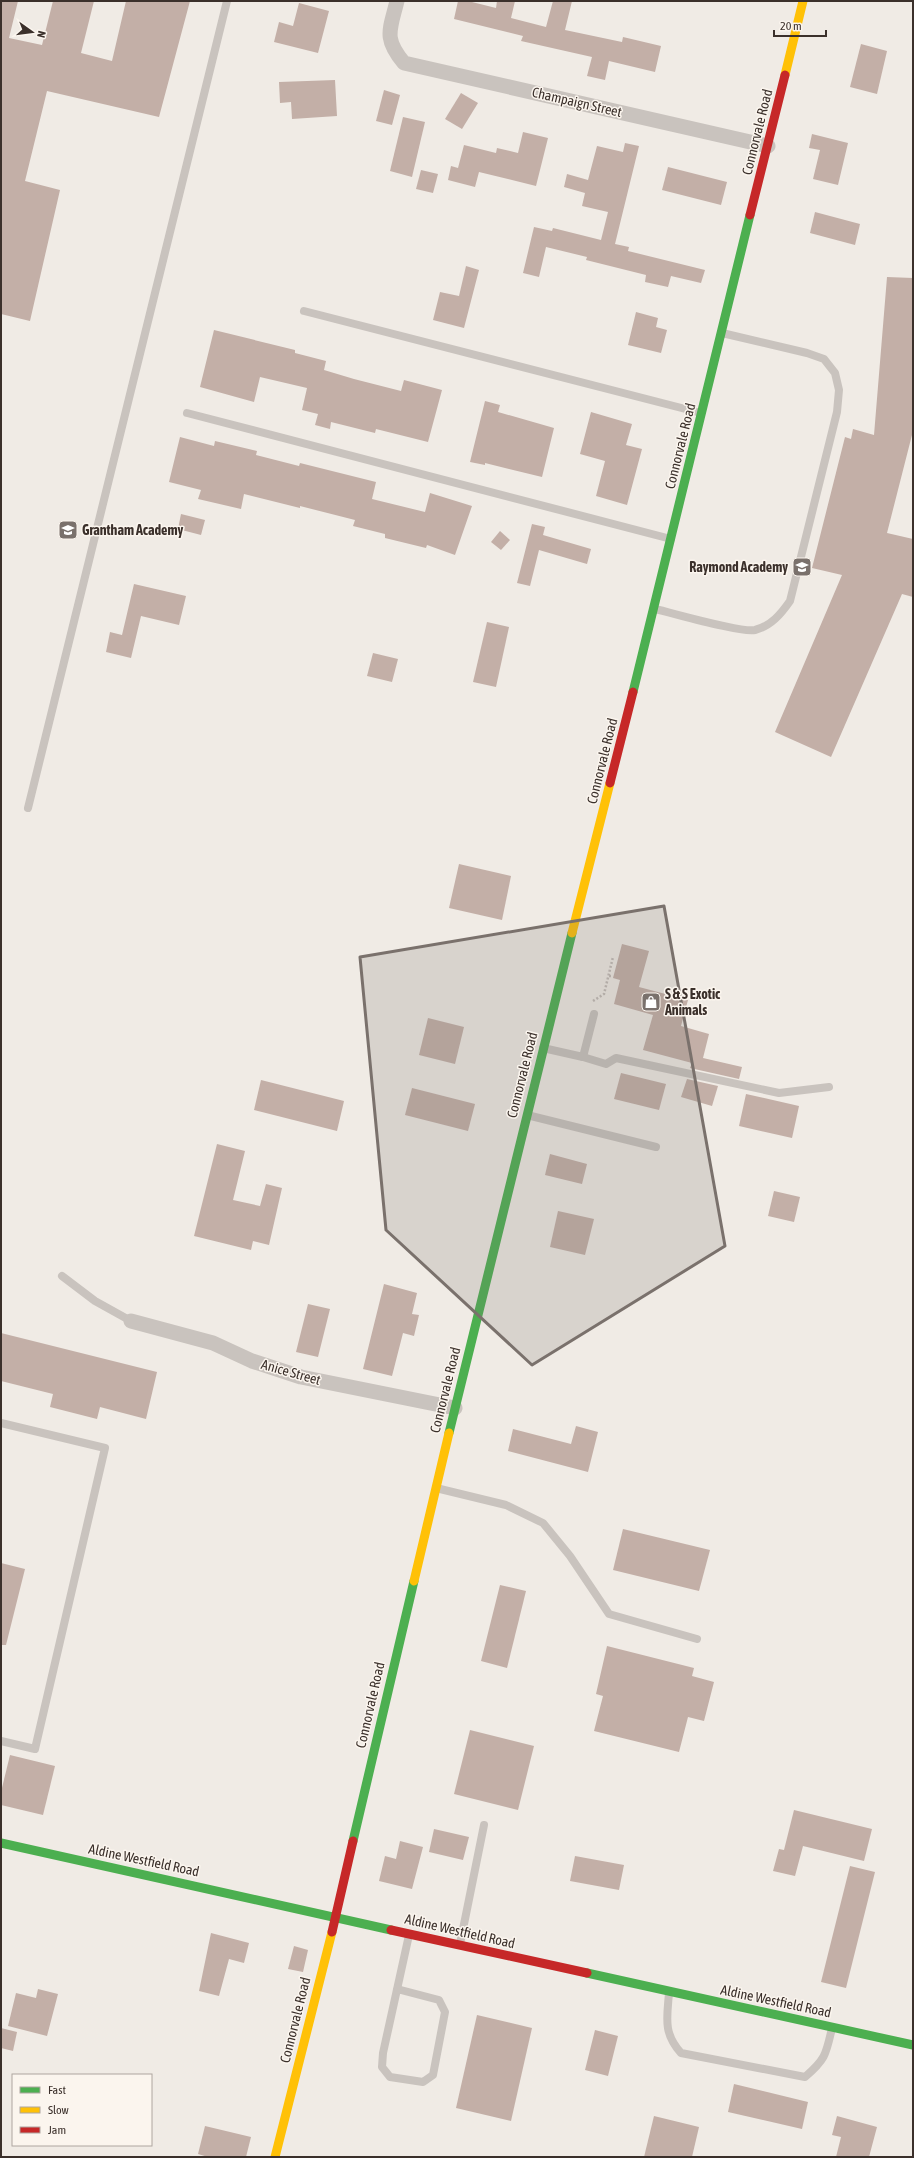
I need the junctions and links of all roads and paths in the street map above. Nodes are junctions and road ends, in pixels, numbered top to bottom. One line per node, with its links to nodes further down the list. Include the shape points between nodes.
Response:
1 (227, 1): 11 (lane)
2 (397, 1): 4 (street, Champaign Street, via 389,34 392,49 404,63)
3 (804, 1): 4 (street, Connorvale Road)
4 (768, 146): 6 (street, Connorvale Road)
5 (304, 311): 8 (lane)
6 (722, 333): 8 (street, Connorvale Road); 10 (lane, via 824,360 835,373 839,390 835,420 790,601 781,614 770,624 754,630 739,629)
7 (187, 413): 9 (lane)
8 (702, 413): 9 (street, Connorvale Road)
9 (671, 539): 10 (street, Connorvale Road)
10 (654, 609): 16 (street, Connorvale Road)
11 (28, 808)
12 (613, 957): 13 (path)
13 (609, 976): 14 (path); 15 (path, via 604,994 590,1002)
14 (614, 976)
15 (594, 1014): 17 (lane)
16 (543, 1048): 17 (lane); 19 (street, Connorvale Road)
17 (583, 1057): 18 (lane, via 606,1064 616,1058 779,1093)
18 (829, 1087)
19 (526, 1114): 20 (lane); 23 (street, Connorvale Road)
20 (656, 1147)
21 (62, 1276): 22 (lane, via 95,1301)
22 (131, 1321): 23 (street, Anice Street, via 213,1344 300,1377)
23 (455, 1408): 25 (street, Connorvale Road)
24 (1, 1423): 27 (lane, via 105,1448 34,1749)
25 (436, 1488): 26 (lane, via 506,1505 543,1523 570,1556 609,1614); 30 (street, Connorvale Road)
26 (697, 1640)
27 (1, 1741)
28 (484, 1825): 32 (lane)
29 (1, 1843): 30 (street, Aldine Westfield Road)
30 (336, 1916): 31 (street, Aldine Westfield Road); 37 (street, Connorvale Road)
31 (409, 1934): 32 (street, Aldine Westfield Road); 33 (lane)
32 (460, 1945): 34 (street, Aldine Westfield Road)
33 (397, 1990): 33 (lane, via 382,2067 390,2077 423,2082 433,2075 445,2012 439,2000)
34 (670, 1991): 35 (street, Aldine Westfield Road); 35 (lane, via 666,2023 672,2043 681,2053 805,2077 820,2064 827,2049)
35 (832, 2027): 36 (street, Aldine Westfield Road)
36 (913, 2045)
37 (275, 2157)

